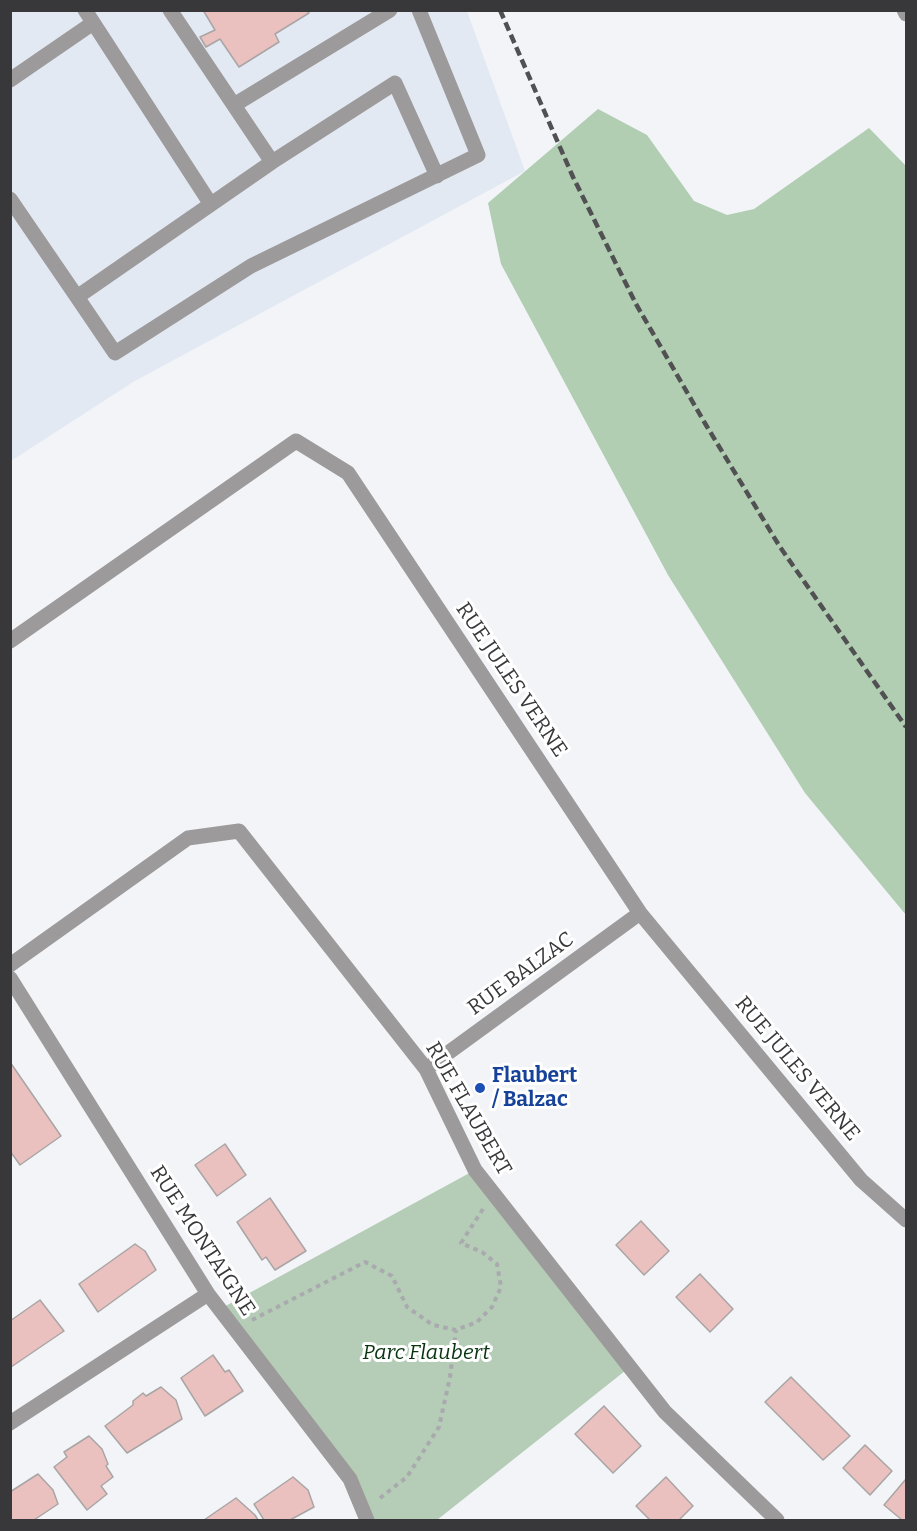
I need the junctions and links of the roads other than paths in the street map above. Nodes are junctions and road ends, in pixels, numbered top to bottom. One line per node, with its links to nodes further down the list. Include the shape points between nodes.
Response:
1 (170, 10): 6 (street)
2 (390, 10): 6 (street)
3 (419, 10): 8 (street, via 478,155)
4 (89, 17): 5 (street); 10 (street)
5 (10, 80)
6 (234, 105): 7 (street)
7 (272, 162): 8 (street, via 395,83); 10 (street)
8 (437, 176): 11 (street, via 251,266 116,353)
9 (10, 199): 11 (street)
10 (210, 203): 11 (street)
11 (77, 297)
12 (10, 641): 13 (street, RUE JULES VERNE, via 296,441 348,473)
13 (640, 913): 16 (street, RUE BALZAC); 17 (street, RUE JULES VERNE, via 861,1180)
14 (10, 965): 16 (street, RUE FLAUBERT, via 188,838 239,831)
15 (10, 978): 18 (street, RUE MONTAIGNE)
16 (426, 1069): 21 (street, RUE FLAUBERT, via 475,1170 665,1412)
17 (906, 1220)
18 (208, 1294): 19 (street); 20 (street, RUE MONTAIGNE, via 350,1479)
19 (10, 1423)
20 (365, 1516)
21 (777, 1521)

